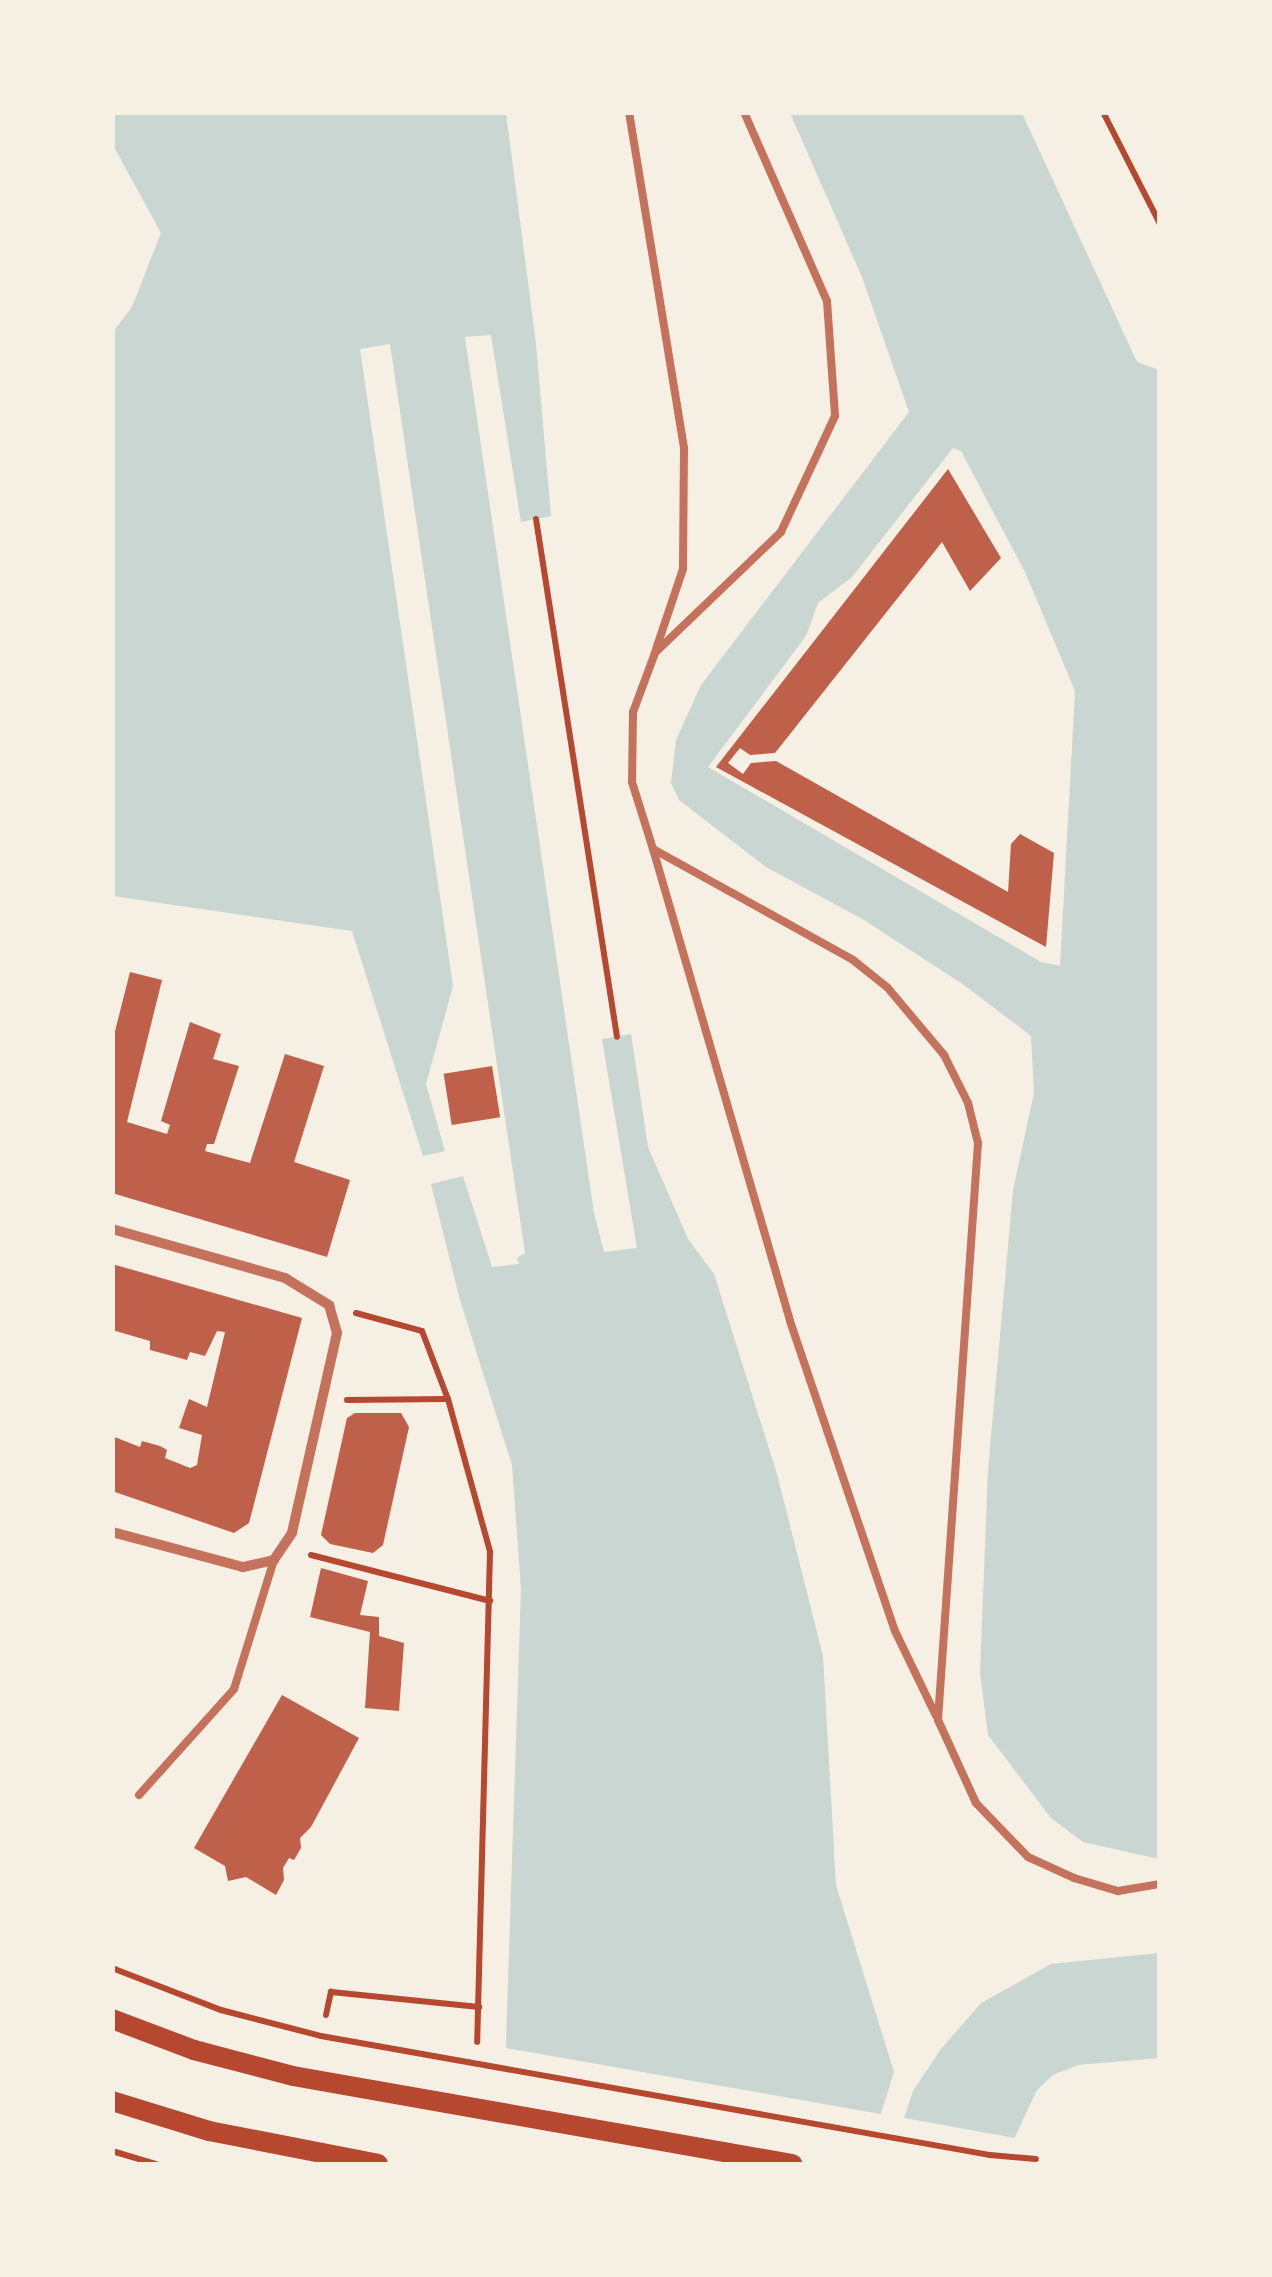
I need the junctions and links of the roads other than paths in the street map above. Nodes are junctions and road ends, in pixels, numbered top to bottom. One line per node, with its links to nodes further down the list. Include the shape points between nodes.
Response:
1 (628, 112): 3 (lane, via 684,448 683,569)
2 (744, 112): 3 (lane, via 827,300 836,416 780,532)
3 (655, 654): 4 (lane, via 633,712 632,782)
4 (653, 849): 8 (lane, via 790,1321 895,1631); 8 (lane, via 853,960 887,987 944,1054 968,1103 978,1143)
5 (112, 1229): 7 (street, via 284,1278 328,1306 338,1333 292,1533)
6 (112, 1532): 7 (street, via 243,1567)
7 (274, 1560): 9 (lane, via 234,1690)
8 (938, 1720): 10 (lane, via 976,1802 1028,1857 1118,1891)
9 (139, 1795)
10 (1160, 1884)
11 (112, 2019): 14 (main road, via 232,2061)
12 (112, 2101): 13 (main road, via 209,2131)
13 (378, 2164)
14 (792, 2164)

